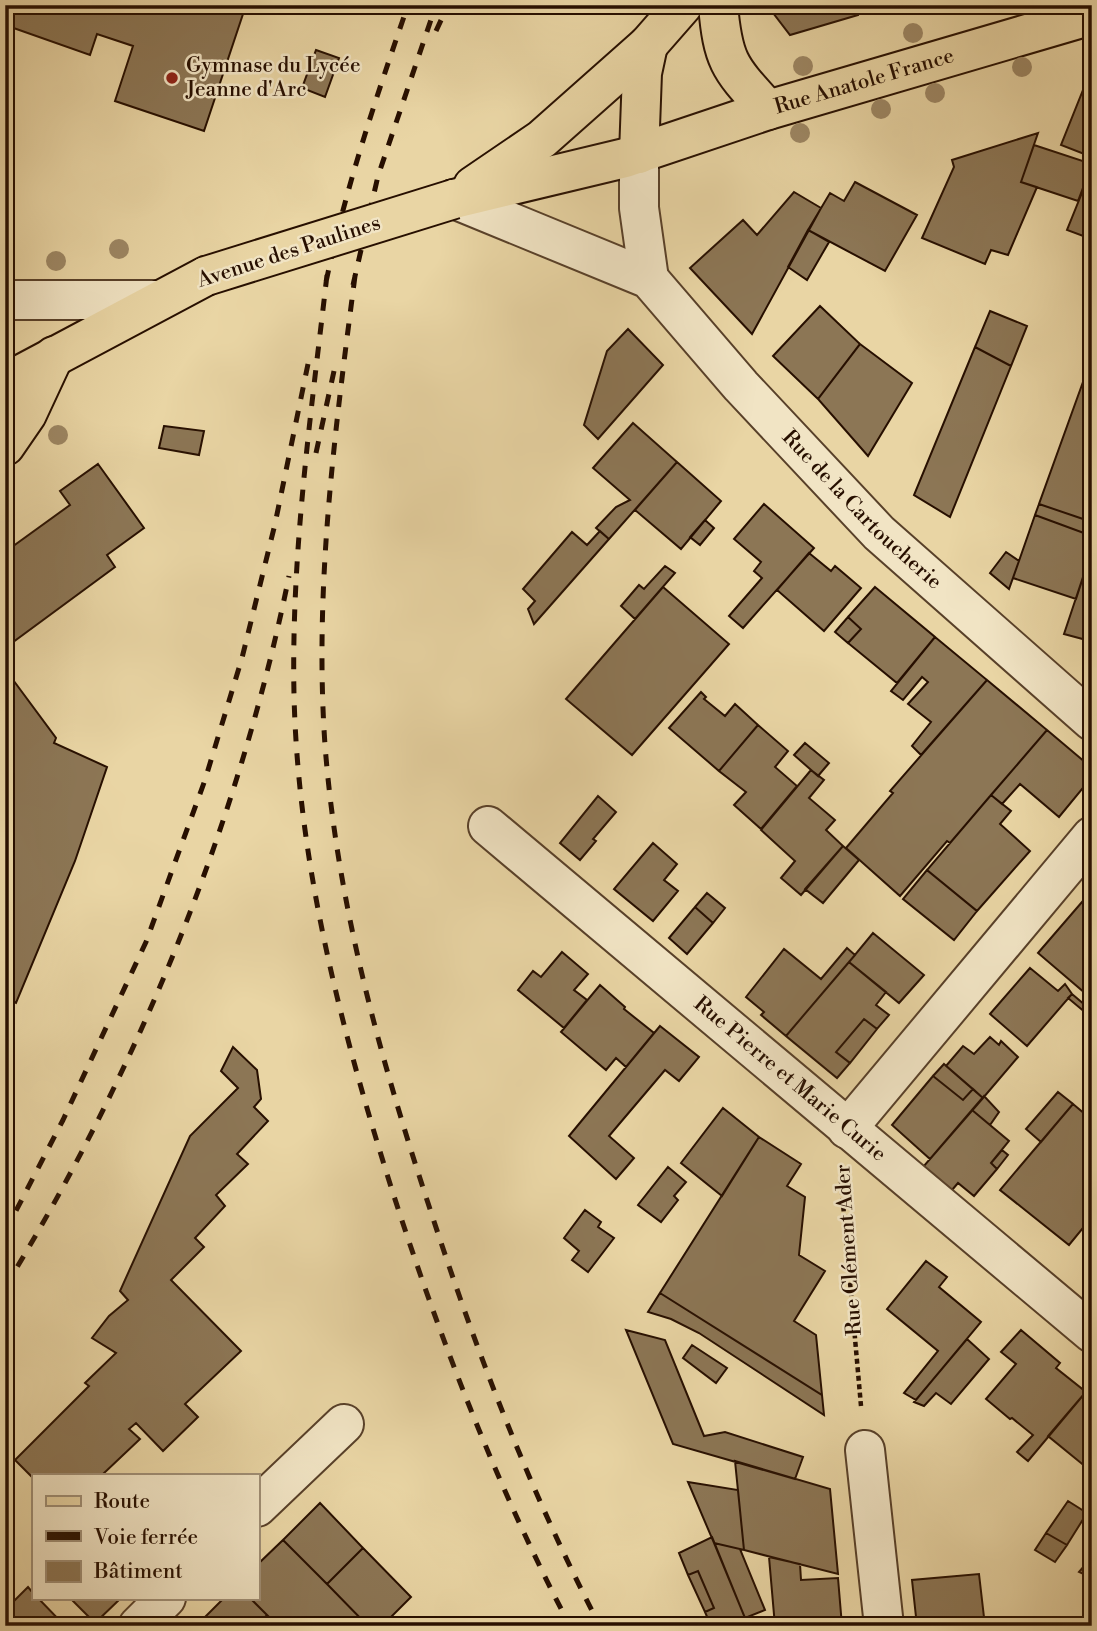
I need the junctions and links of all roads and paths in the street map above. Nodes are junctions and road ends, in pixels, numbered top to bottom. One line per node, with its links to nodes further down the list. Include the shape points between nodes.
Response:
1 (683, 5): 4 (main road, Avenue des Paulines)
2 (718, 5): 5 (main road, via 727,60)
3 (1092, 15): 5 (main road, Rue Anatole France)
4 (648, 44): 6 (main road, via 642,73); 7 (main road, Avenue des Paulines, via 542,139)
5 (768, 110): 6 (main road, Rue Anatole France)
6 (639, 153): 7 (main road, Avenue des Paulines); 8 (street, via 639,208)
7 (454, 199): 8 (street, Rue de la Cartoucherie); 10 (main road, Avenue des Paulines, bridge, via 206,275)
8 (649, 279): 14 (street, Rue de la Cartoucherie, via 741,386 880,533)
9 (5, 300): 10 (street)
10 (158, 300): 11 (main road, Avenue des Paulines)
11 (54, 355): 12 (main road, Avenue des Paulines); 13 (main road, via 27,414)
12 (5, 383)
13 (5, 446)
14 (1092, 721)
15 (488, 826): 17 (street, Rue Pierre et Marie Curie)
16 (1092, 836): 17 (street)
17 (847, 1129): 18 (street, Rue Pierre et Marie Curie); 20 (path, Rue Clément Ader, via 841,1169)
18 (1092, 1333)
19 (344, 1424): 21 (street)
20 (865, 1450): 24 (street)
21 (259, 1505)
22 (164, 1600): 23 (street)
23 (138, 1626)
24 (884, 1626)

